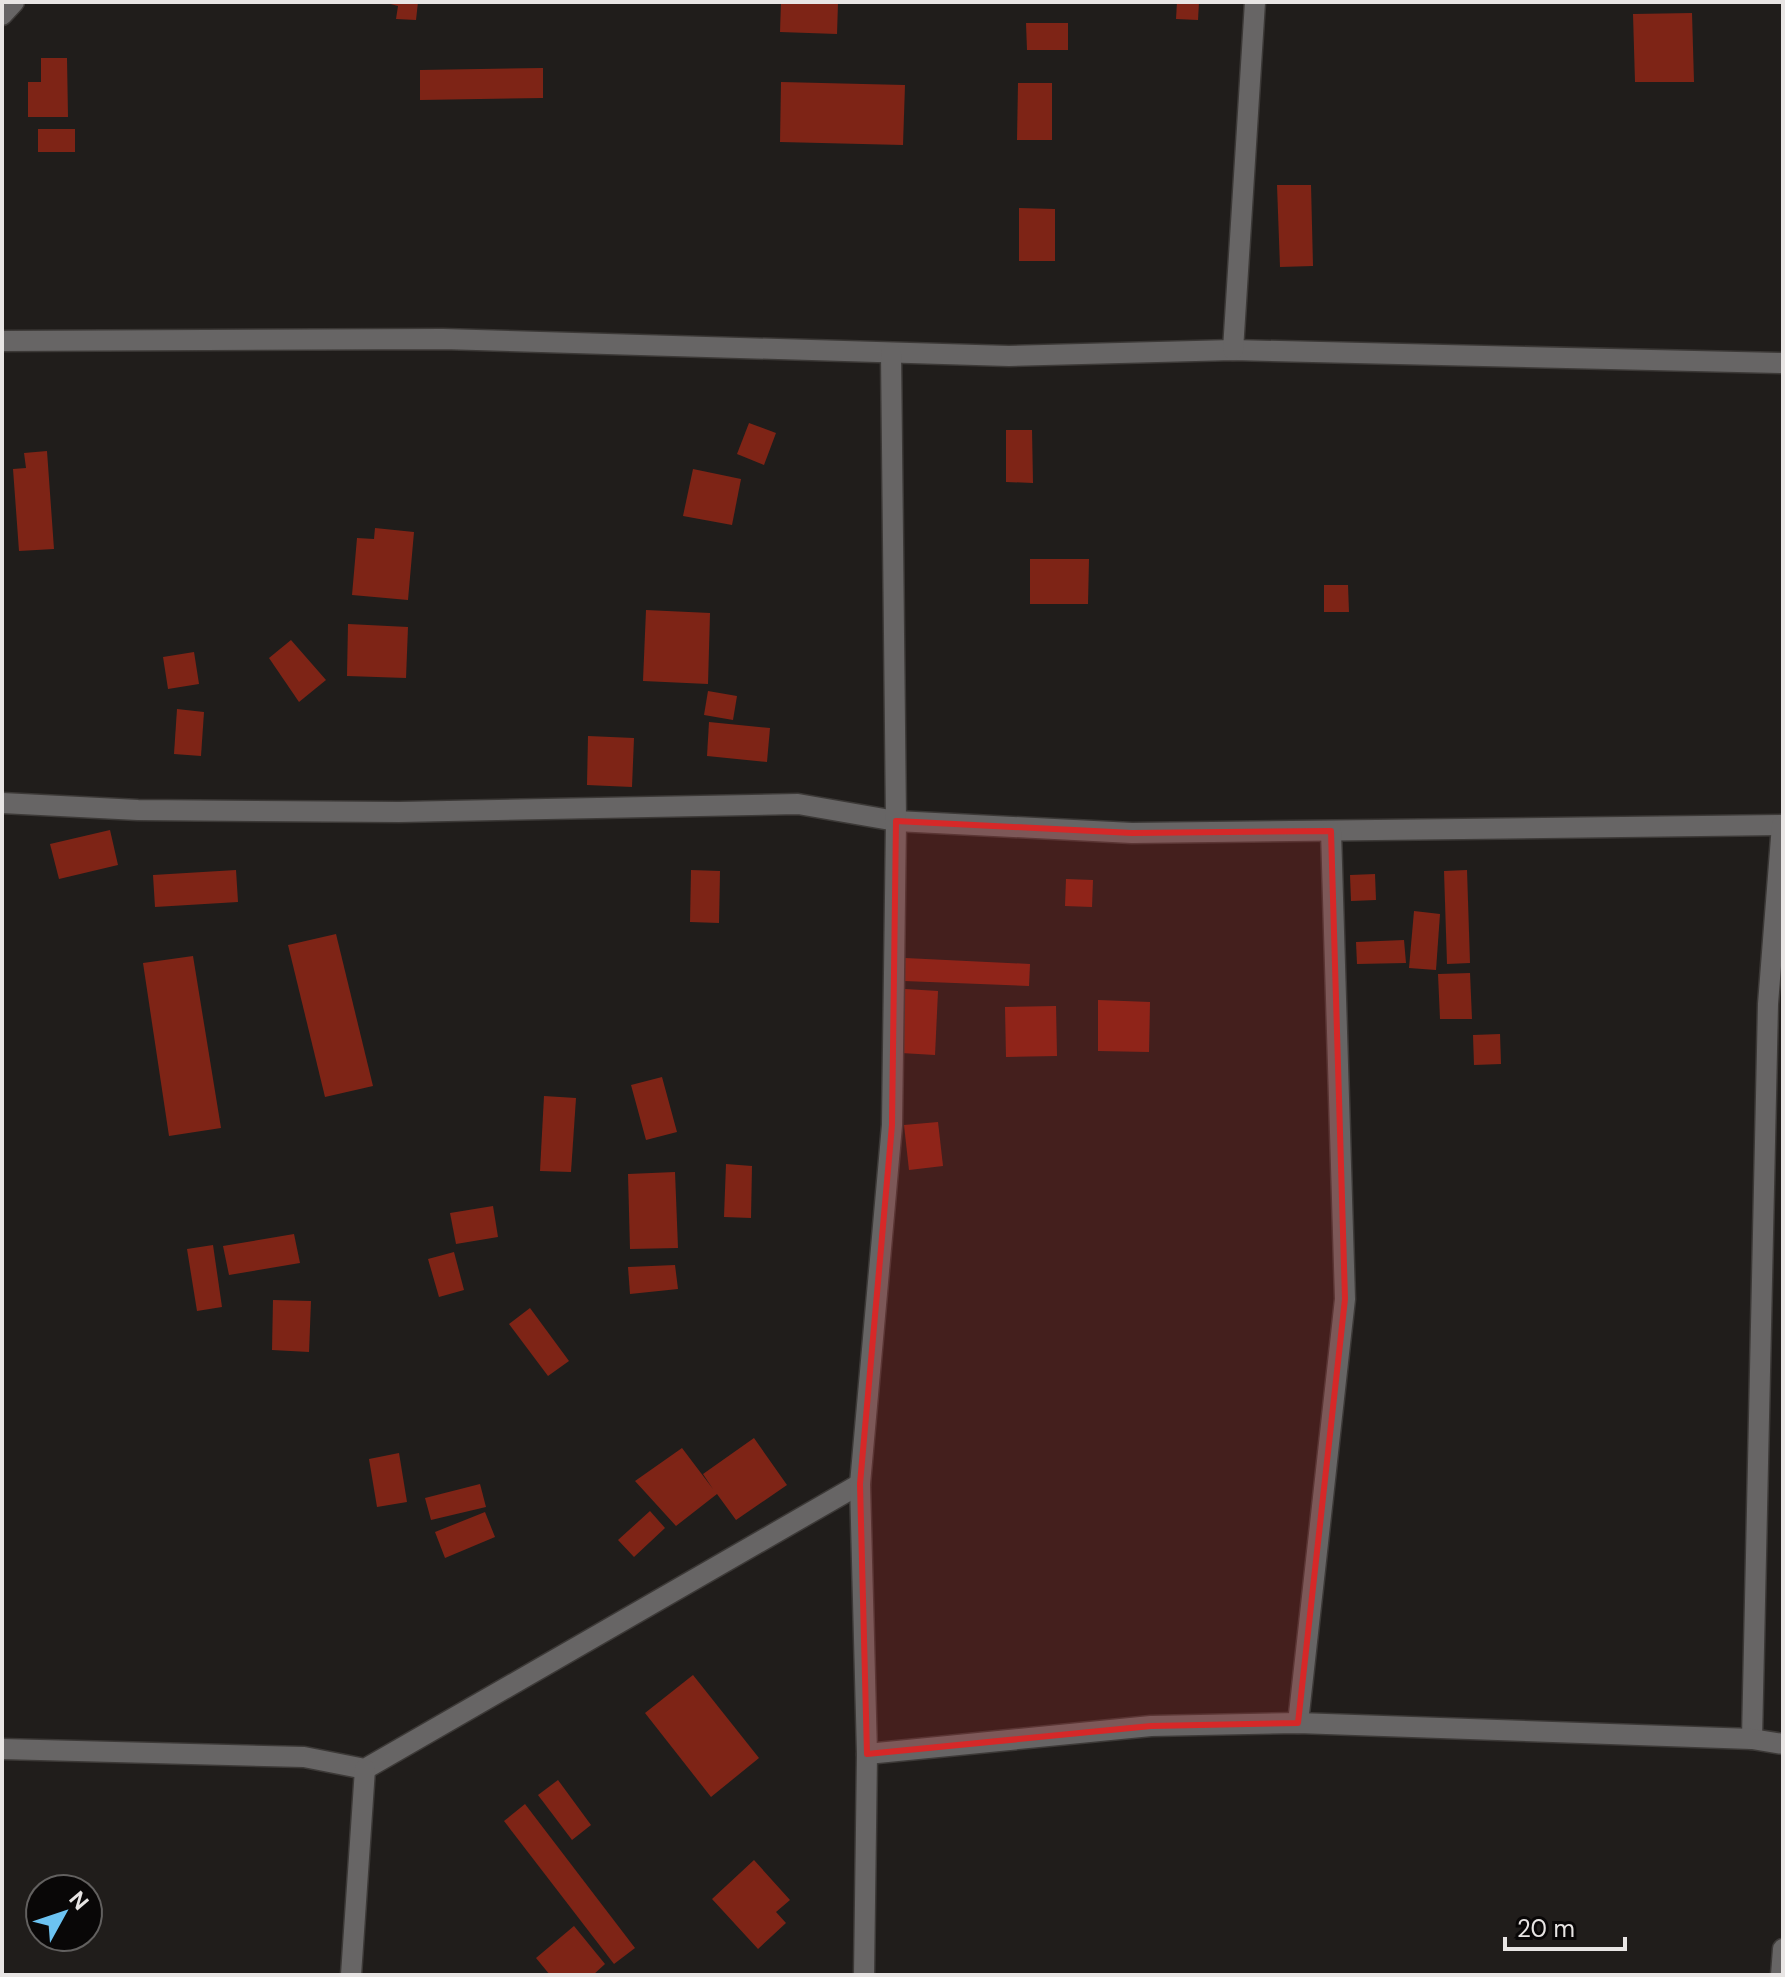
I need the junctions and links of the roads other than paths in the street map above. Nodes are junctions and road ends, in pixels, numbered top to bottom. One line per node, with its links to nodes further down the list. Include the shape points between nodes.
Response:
1 (14, 2): 3 (street)
2 (1255, 2): 5 (street)
3 (2, 15)
4 (2, 341): 6 (street, via 443,339)
5 (1233, 350): 6 (street, via 1009,356); 7 (street)
6 (891, 353): 9 (street)
7 (1783, 363)
8 (2, 803): 9 (street, via 384,812 798,804)
9 (896, 821): 11 (street, via 1132,833); 12 (street, via 892,1125)
10 (1783, 825): 11 (street); 14 (street, via 1768,1004)
11 (1331, 831): 13 (street, via 1345,1299)
12 (860, 1484): 17 (street); 18 (street)
13 (1298, 1723): 14 (street); 17 (street, via 1151,1726)
14 (1752, 1739): 15 (street)
15 (1783, 1744)
16 (2, 1749): 18 (street, via 304,1757)
17 (867, 1754): 21 (street)
18 (365, 1769): 20 (street)
19 (1783, 1949): 22 (street)
20 (351, 1975)
21 (864, 1975)
22 (1781, 1975)

